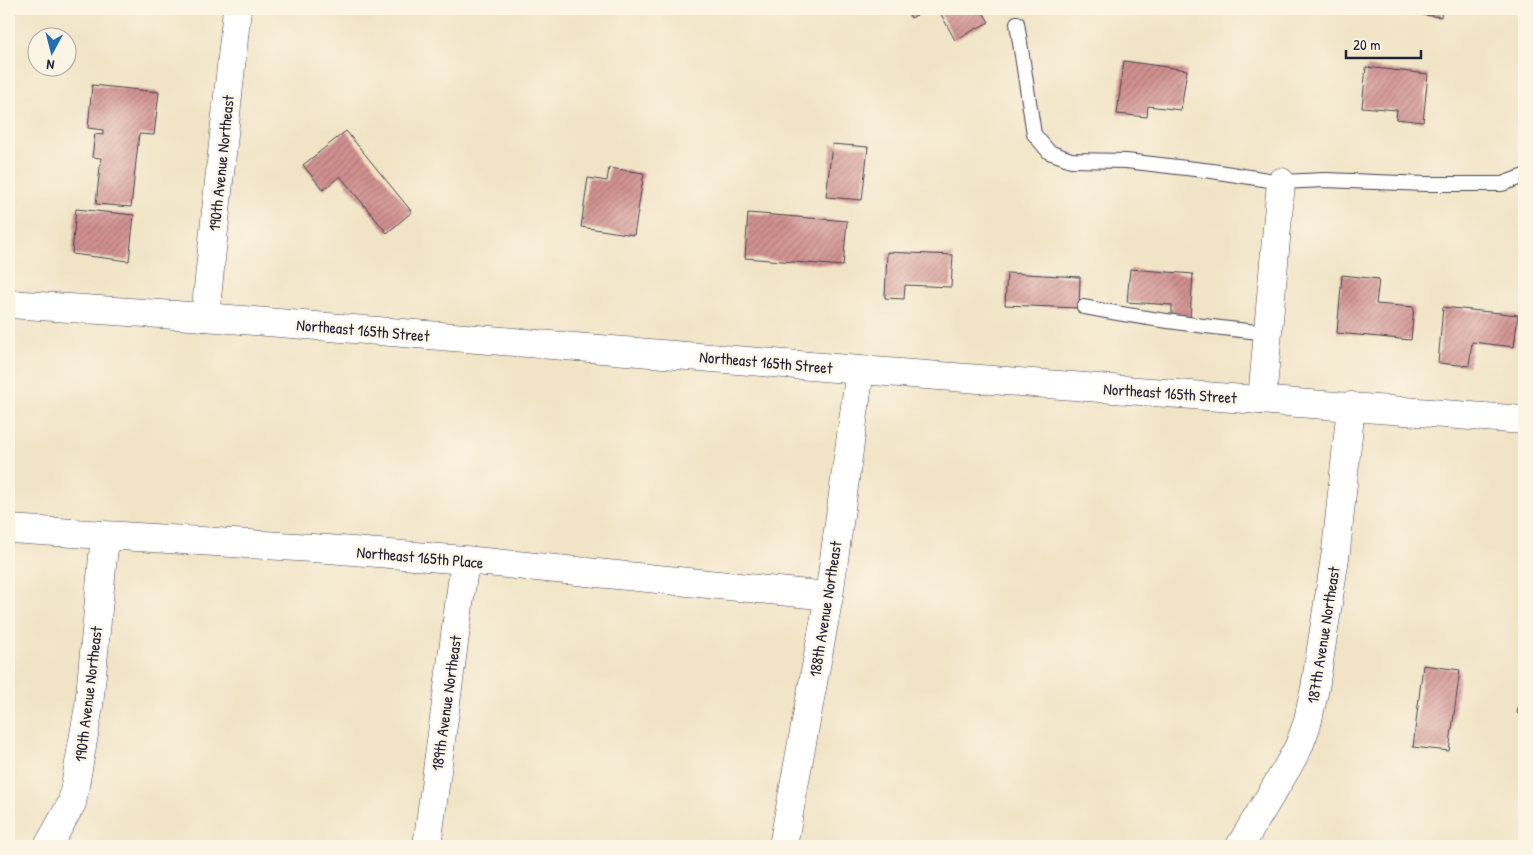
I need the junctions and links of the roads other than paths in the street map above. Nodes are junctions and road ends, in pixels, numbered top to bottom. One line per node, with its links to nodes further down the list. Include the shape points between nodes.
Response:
1 (237, 9): 7 (street, 190th Avenue Northeast)
2 (1017, 23): 4 (lane, via 1034,134 1049,152 1070,160 1126,161)
3 (1524, 176): 4 (lane, via 1502,184)
4 (1280, 182): 8 (street)
5 (9, 304): 7 (street, Northeast 165th Street)
6 (1084, 307): 8 (lane, via 1128,316)
7 (205, 317): 9 (street, Northeast 165th Street)
8 (1269, 333): 10 (street)
9 (860, 370): 10 (street, Northeast 165th Street); 16 (street, 188th Avenue Northeast)
10 (1262, 400): 11 (street, Northeast 165th Street)
11 (1351, 406): 12 (street, Northeast 165th Street); 20 (street, 187th Avenue Northeast, via 1336,551 1307,724 1287,768)
12 (1524, 420)
13 (9, 530): 14 (street, Northeast 165th Place)
14 (105, 535): 15 (street, Northeast 165th Place); 17 (street, 190th Avenue Northeast, via 89,706 72,803)
15 (465, 560): 16 (street, Northeast 165th Place); 18 (street, 189th Avenue Northeast)
16 (829, 596): 19 (street, 188th Avenue Northeast)
17 (48, 846)
18 (427, 846)
19 (783, 846)
20 (1240, 846)

